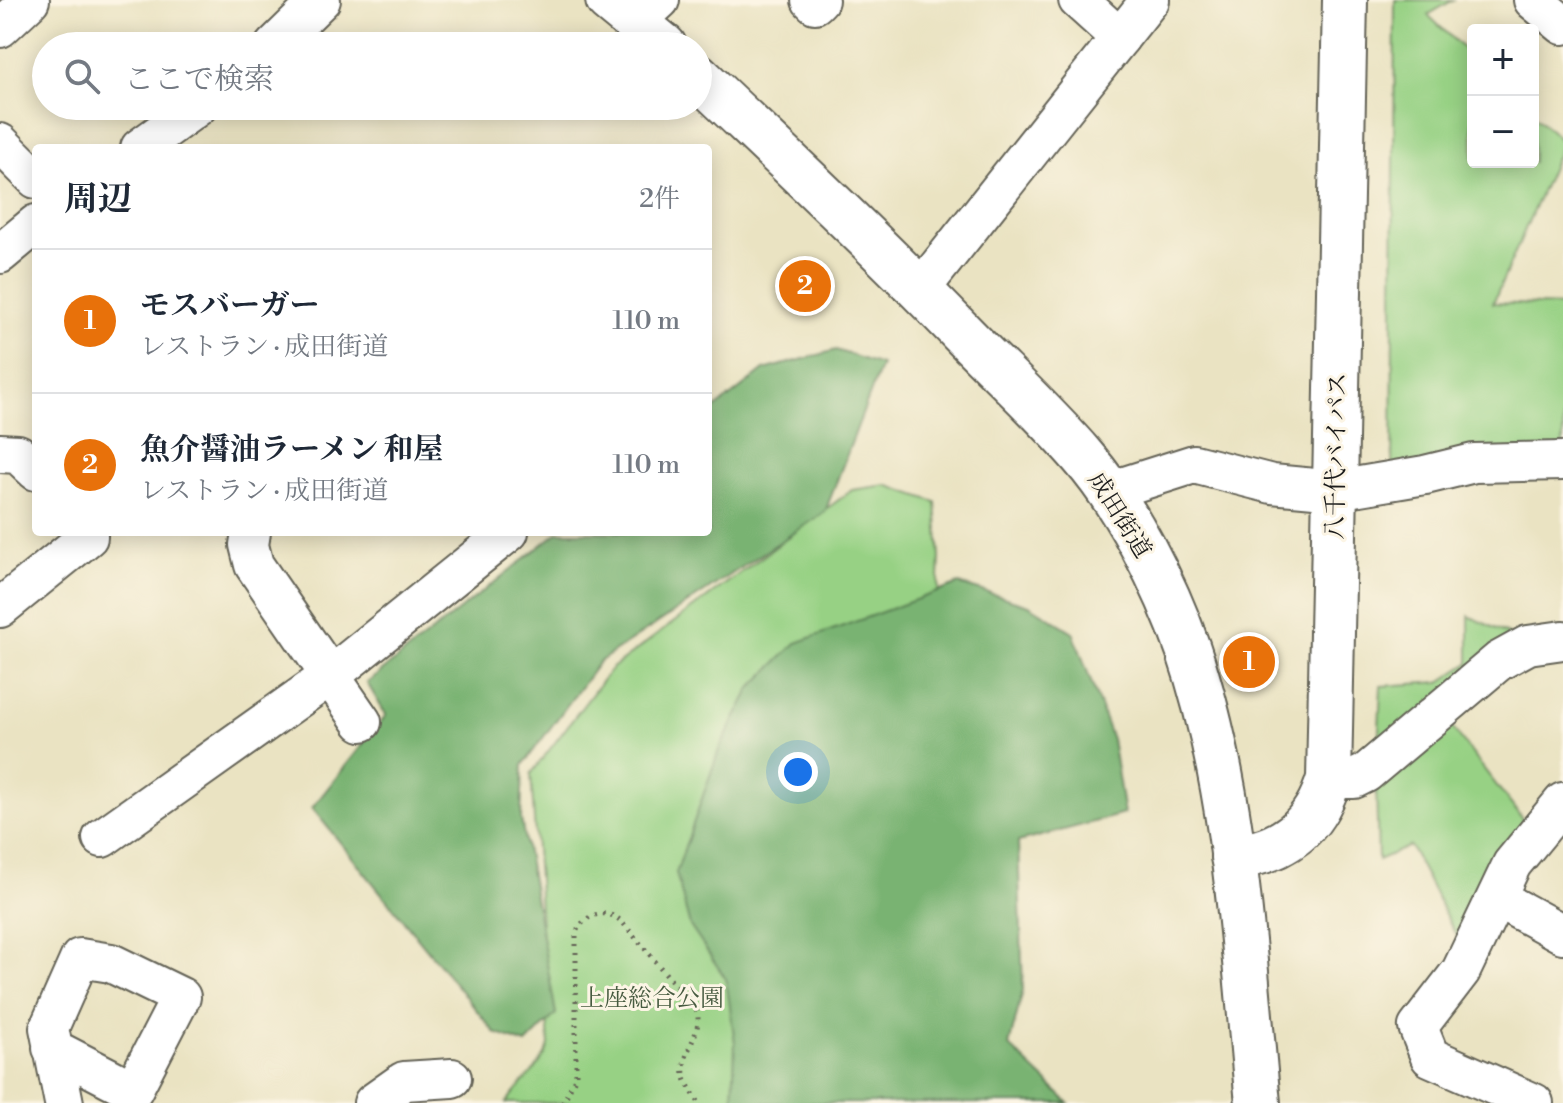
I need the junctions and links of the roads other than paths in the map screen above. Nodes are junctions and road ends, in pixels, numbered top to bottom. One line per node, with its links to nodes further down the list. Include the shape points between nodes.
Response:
1 (30, 0): 10 (street)
2 (321, 0): 11 (street)
3 (811, 0): 4 (street)
4 (819, 0)
5 (1078, 0): 12 (street)
6 (1150, 0): 12 (street)
7 (1345, 0): 24 (highway, 八千代バイパス)
8 (1533, 0): 9 (street)
9 (1563, 25)
10 (0, 28)
11 (288, 32)
12 (1120, 38): 20 (street)
13 (712, 89): 20 (highway, 成田街道)
14 (179, 120): 16 (street)
15 (0, 143): 17 (street)
16 (146, 144)
17 (32, 175)
18 (32, 227): 19 (street)
19 (0, 254)
20 (920, 290): 25 (highway, 成田街道, via 1083,456)
21 (0, 453): 23 (street, via 18,454)
22 (1563, 461): 24 (street, via 1474,463)
23 (32, 467)
24 (1336, 490): 25 (street, via 1272,484 1194,464); 33 (highway, 八千代バイパス)
25 (1109, 491): 36 (highway, 成田街道, via 1157,575 1188,649 1211,729)
26 (88, 536): 29 (street)
27 (250, 536): 31 (street, via 254,565)
28 (504, 536): 31 (street)
29 (0, 608)
30 (1563, 640): 33 (street, via 1528,645 1499,661 1366,773 1354,779)
31 (330, 676): 32 (street); 35 (street)
32 (362, 722)
33 (1329, 779): 36 (highway, 八千代バイパス, via 1323,799 1280,846)
34 (1563, 802): 37 (street, via 1512,864)
35 (102, 838)
36 (1233, 857): 44 (highway, 成田街道)
37 (1497, 898): 38 (street); 45 (street, via 1461,971 1418,1027 1430,1057)
38 (1563, 934)
39 (52, 1048): 41 (street); 41 (street, via 49,1028 80,958 111,963 181,997); 42 (street)
40 (452, 1078): 43 (street, via 404,1081)
41 (136, 1096)
42 (64, 1103)
43 (373, 1103)
44 (1258, 1103)
45 (1534, 1103)

